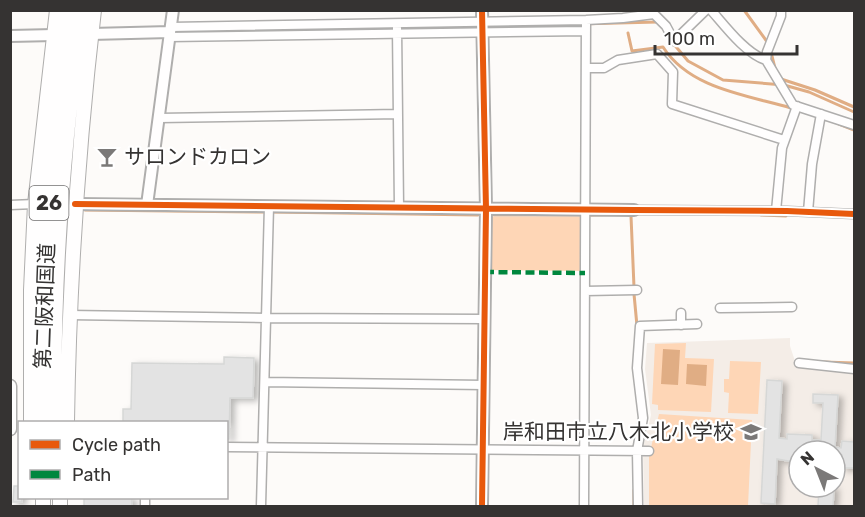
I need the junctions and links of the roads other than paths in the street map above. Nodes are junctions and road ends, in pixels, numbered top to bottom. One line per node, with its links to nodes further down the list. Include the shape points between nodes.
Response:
1 (57, 10): 15 (highway, 26)
2 (70, 10): 52 (highway, 第二阪和国道 / 26, via 48,214)
3 (82, 10): 52 (highway, 第二阪和国道 / 26)
4 (94, 10): 14 (highway, 26)
5 (173, 10): 13 (street)
6 (706, 10): 9 (street, via 674,41)
7 (711, 10): 17 (street, via 742,44)
8 (781, 10): 17 (street)
9 (653, 12): 11 (street)
10 (482, 21): 11 (street); 12 (street); 31 (street)
11 (586, 25): 18 (street)
12 (397, 28): 13 (street); 20 (street)
13 (170, 32): 14 (street); 22 (street)
14 (91, 34): 26 (highway, 26)
15 (54, 35): 16 (street); 25 (highway, 26)
16 (10, 36)
17 (766, 60): 19 (street)
18 (586, 68): 24 (street, via 604,68 618,60 657,54 673,72 672,104); 32 (street)
19 (797, 106): 21 (street); 24 (street)
20 (398, 114): 22 (street); 30 (street)
21 (821, 114): 23 (street); 35 (street)
22 (159, 118): 28 (street)
23 (855, 125)
24 (784, 140): 34 (street)
25 (35, 204): 27 (street); 53 (highway, 26)
26 (75, 204): 28 (street); 42 (highway, 26)
27 (10, 205)
28 (147, 205): 29 (street)
29 (270, 206): 30 (street); 43 (street)
30 (399, 208): 31 (street)
31 (486, 209): 32 (street); 44 (street)
32 (585, 210): 33 (street); 38 (street)
33 (634, 210): 34 (street)
34 (776, 211): 35 (street)
35 (808, 212): 36 (street)
36 (855, 214)
37 (637, 290): 38 (street)
38 (585, 291): 61 (street)
39 (720, 308): 40 (street)
40 (792, 308)
41 (681, 313): 46 (street)
42 (69, 315): 43 (street); 56 (highway, 26)
43 (267, 318): 44 (street); 49 (street)
44 (484, 319): 50 (street)
45 (698, 324): 46 (street)
46 (681, 325): 62 (street, via 640,326 637,368 643,418)
47 (799, 363): 48 (street)
48 (855, 369)
49 (265, 382): 50 (street); 59 (street)
50 (484, 385): 60 (street)
51 (10, 386): 57 (main road)
52 (48, 396): 54 (highway, 第二阪和国道 / 26); 55 (highway, 第二阪和国道 / 26)
53 (31, 421)
54 (42, 421)
55 (54, 421)
56 (67, 421)
57 (10, 429)
58 (228, 447): 59 (street)
59 (263, 447): 60 (street); 64 (street)
60 (483, 449): 61 (street); 65 (street)
61 (584, 450): 62 (street); 66 (street)
62 (637, 451): 63 (street); 67 (street)
63 (649, 451)
64 (261, 507)
65 (482, 507)
66 (584, 507)
67 (638, 507)

